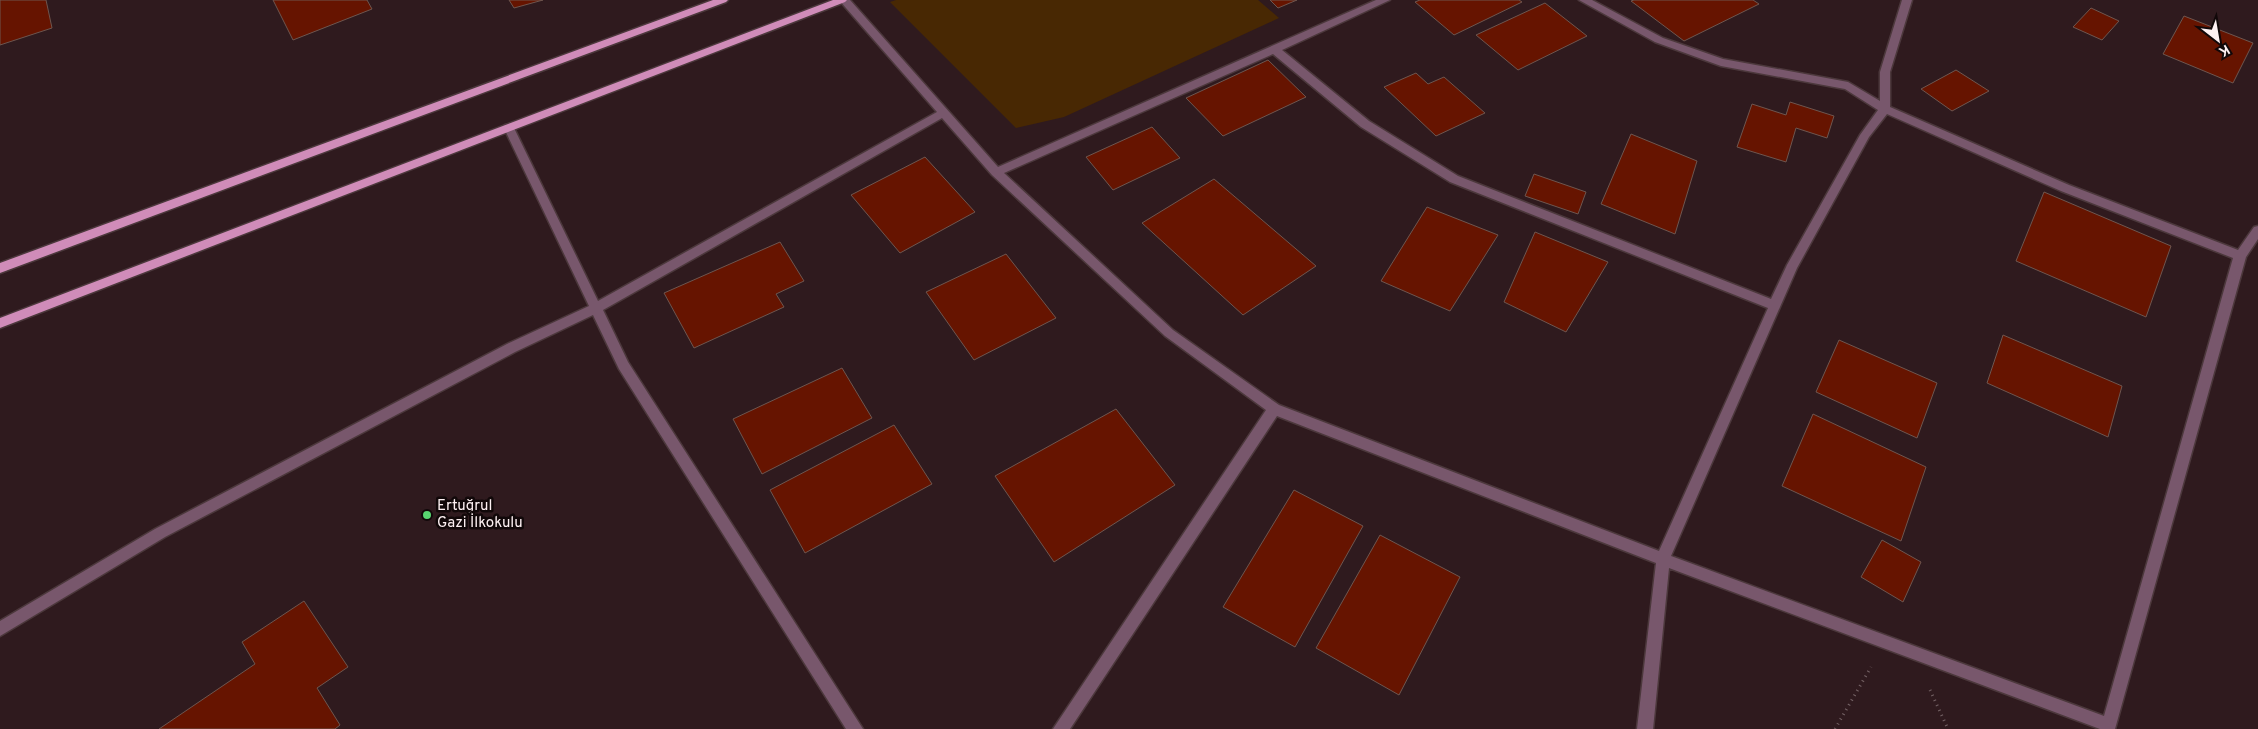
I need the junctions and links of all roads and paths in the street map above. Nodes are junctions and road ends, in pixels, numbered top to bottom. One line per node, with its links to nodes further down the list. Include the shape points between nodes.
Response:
1 (723, 0): 13 (main road)
2 (843, 0): 8 (street); 9 (main road)
3 (1385, 0): 6 (street)
4 (1584, 0): 7 (street, via 1659,40 1721,62 1848,86)
5 (1907, 0): 7 (street, via 1885,72)
6 (1274, 49): 10 (street); 14 (street, via 1365,124 1454,179)
7 (1885, 109): 12 (street, via 2065,188); 14 (street, via 1860,144 1790,268)
8 (942, 113): 10 (street); 15 (street)
9 (509, 128): 15 (street); 16 (main road)
10 (996, 172): 17 (street, via 1169,333)
11 (2258, 230): 12 (street)
12 (2240, 256): 22 (street)
13 (0, 268)
14 (1774, 305): 18 (street)
15 (596, 308): 19 (street, via 511,348 160,533); 23 (street, via 623,365)
16 (0, 323)
17 (1274, 409): 18 (street); 24 (street)
18 (1663, 559): 20 (street); 25 (street)
19 (0, 629)
20 (1886, 642): 22 (street); 26 (path)
21 (1945, 724): 27 (path)
22 (2115, 727)
23 (854, 729)
24 (1061, 729)
25 (1645, 729)
26 (1835, 729)
27 (1948, 729)

